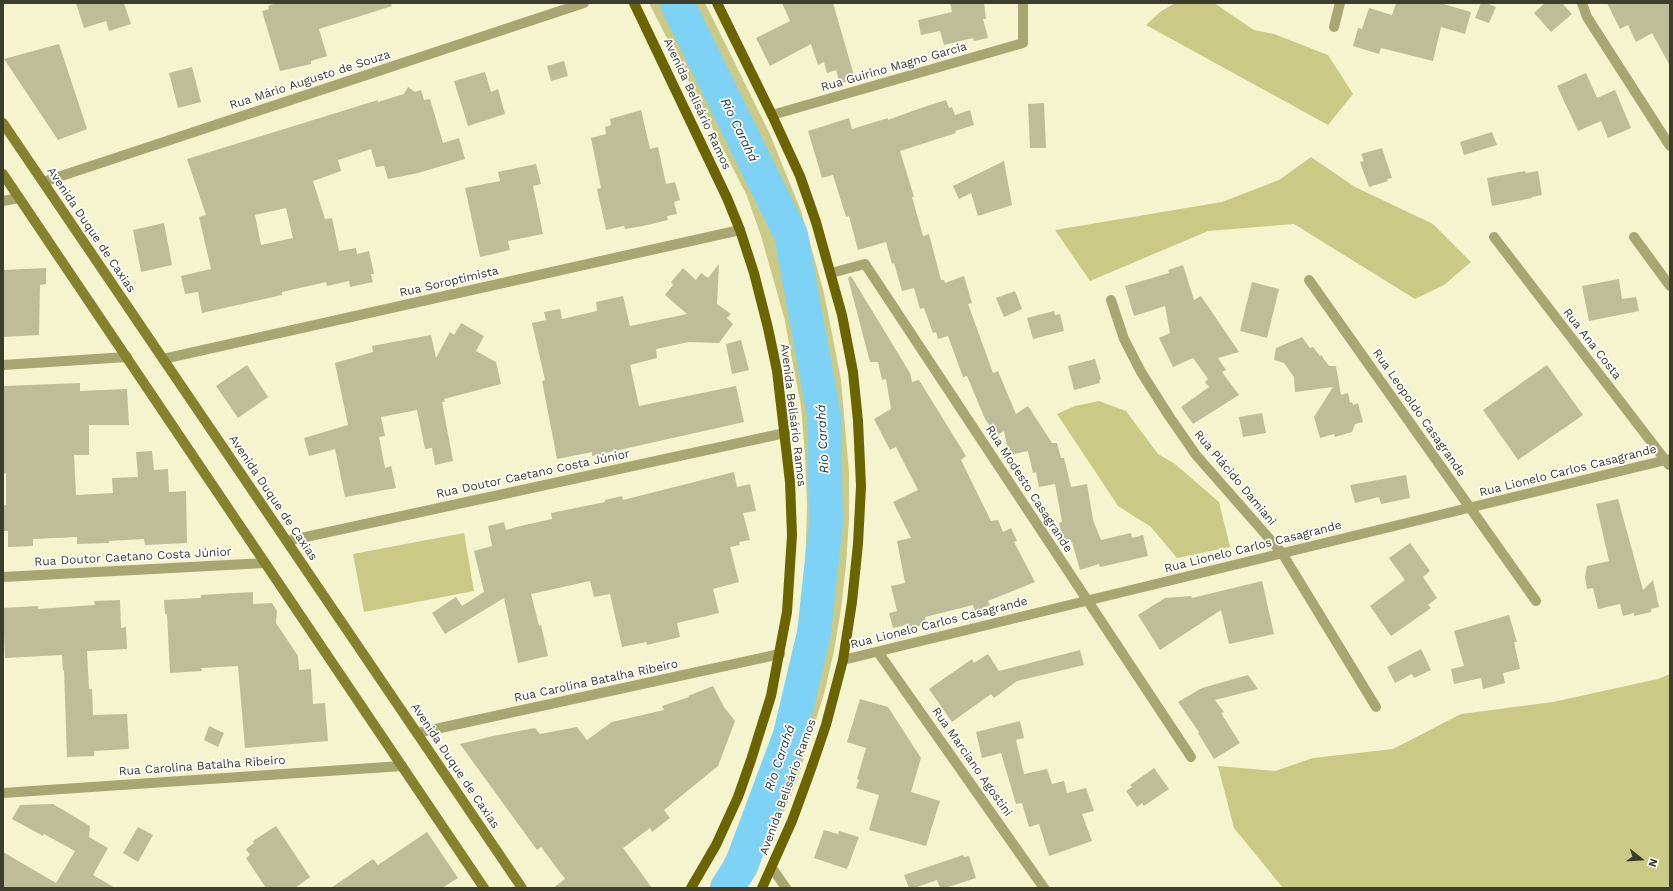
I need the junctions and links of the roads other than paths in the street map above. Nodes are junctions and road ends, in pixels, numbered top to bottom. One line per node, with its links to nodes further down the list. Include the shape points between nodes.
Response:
1 (584, 3): 12 (street, Rua Mário Augusto de Souza)
2 (634, 3): 15 (main road, Avenida Belisário Ramos)
3 (717, 3): 8 (main road, Avenida Belisário Ramos)
4 (1023, 3): 8 (street, Rua Guirino Magno Garcia, via 1023,43)
5 (1340, 3): 7 (street)
6 (1582, 3): 10 (street, via 1587,18)
7 (1334, 27)
8 (772, 116): 18 (main road, Avenida Belisário Ramos, via 800,176)
9 (3, 123): 12 (main road, Avenida Duque de Caxias)
10 (1670, 146)
11 (3, 174): 13 (main road)
12 (43, 182): 23 (main road, Avenida Duque de Caxias)
13 (19, 198): 14 (street); 22 (main road)
14 (3, 201)
15 (740, 230): 23 (street, Rua Soroptimista); 25 (main road, Avenida Belisário Ramos, via 768,328 777,371)
16 (1494, 237): 26 (street, Rua Ana Costa)
17 (1634, 237): 20 (street)
18 (831, 273): 32 (street, Rua Modesto Casagrande, via 865,264); 36 (main road, Avenida Belisário Ramos, via 853,372 861,486 854,580)
19 (1309, 280): 27 (street, Rua Leopoldo Casagrande)
20 (1670, 286)
21 (1111, 300): 29 (street, Rua Plácido Damiani, via 1124,338 1141,372 1196,456)
22 (127, 357): 24 (street); 30 (main road)
23 (163, 359): 28 (main road, Avenida Duque de Caxias)
24 (3, 365)
25 (785, 433): 28 (street, Rua Doutor Caetano Costa Júnior); 35 (main road, Avenida Belisário Ramos, via 792,534 787,612)
26 (1668, 462): 27 (street, Rua Lionelo Carlos Casagrande)
27 (1470, 508): 29 (street, Rua Lionelo Carlos Casagrande); 33 (street, Rua Leopoldo Casagrande)
28 (287, 541): 38 (main road, Avenida Duque de Caxias)
29 (1282, 553): 32 (street, Rua Lionelo Carlos Casagrande); 37 (street, Rua Plácido Damiani)
30 (265, 563): 31 (street, Rua Doutor Caetano Costa Júnior); 40 (main road)
31 (3, 577)
32 (1087, 601): 34 (street, Rua Lionelo Carlos Casagrande); 39 (street, Rua Modesto Casagrande)
33 (1536, 602)
34 (878, 652): 36 (street, Rua Lionelo Carlos Casagrande); 48 (street, Rua Marciano Agostini)
35 (780, 654): 38 (street, Rua Carolina Batalha Ribeiro); 45 (main road, Avenida Belisário Ramos, via 771,696 738,797 716,845)
36 (843, 660): 42 (main road, Avenida Belisário Ramos, via 811,769)
37 (1376, 707)
38 (417, 733): 44 (main road, Avenida Duque de Caxias)
39 (1191, 757)
40 (402, 766): 41 (street, Rua Carolina Batalha Ribeiro); 43 (main road)
41 (3, 793)
42 (772, 868): 46 (main road, Avenida Belisário Ramos); 47 (street)
43 (484, 888)
44 (522, 888)
45 (691, 888)
46 (762, 888)
47 (786, 888)
48 (1044, 888)

